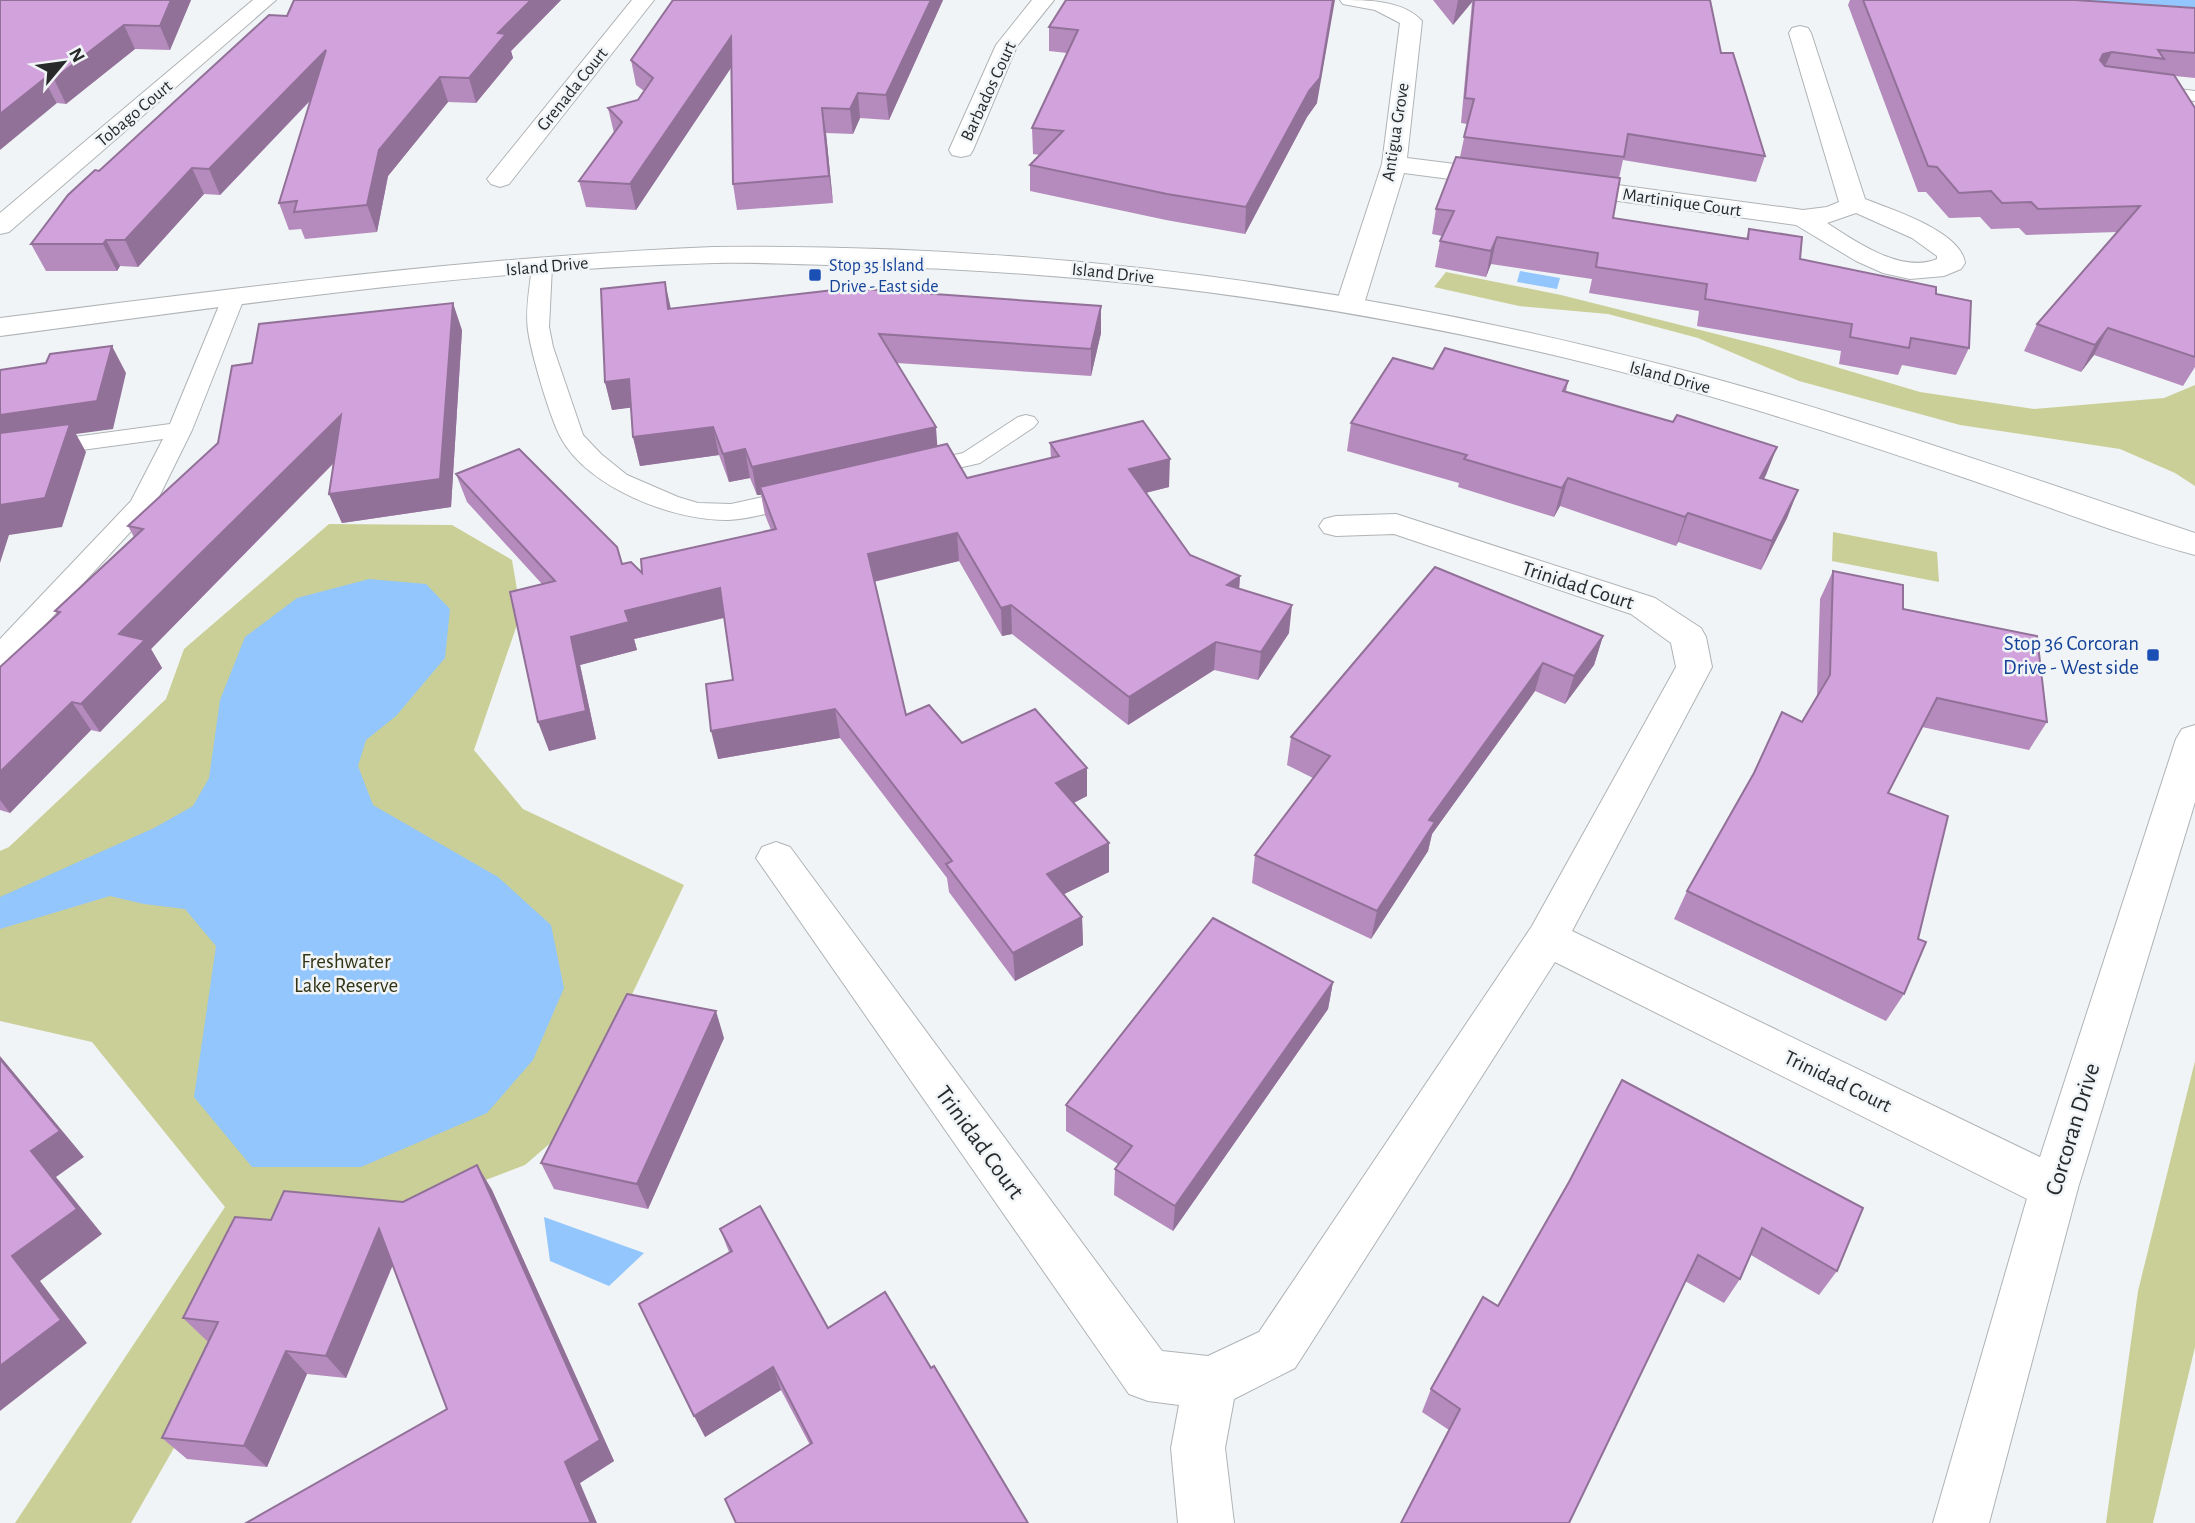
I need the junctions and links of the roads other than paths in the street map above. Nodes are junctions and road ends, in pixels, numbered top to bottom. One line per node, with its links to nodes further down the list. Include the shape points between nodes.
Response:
1 (267, 0): 15 (street, Tobago Court)
2 (643, 0): 10 (street, Grenada Court)
3 (1042, 0): 8 (street, Barbados Court, via 1007,45)
4 (1350, 0): 9 (street, Antigua Grove, via 1400,11 1411,21)
5 (1800, 33): 13 (street)
6 (2127, 88): 7 (lane)
7 (2195, 96)
8 (961, 150)
9 (1394, 164): 11 (street); 18 (street, Antigua Grove)
10 (500, 179)
11 (1521, 180)
12 (1548, 184): 14 (street, Martinique Court)
13 (1854, 203): 14 (street, Martinique Court, via 1844,211); 14 (street, Martinique Court, via 1921,232 1950,253 1951,263 1934,272 1904,270 1821,232)
14 (1803, 218)
15 (0, 226)
16 (542, 266): 17 (street, Island Drive); 18 (street, Island Drive, via 699,256 1044,265); 24 (lane, via 538,327 572,437 618,480 697,511 731,512)
17 (234, 296): 19 (street, Island Drive); 21 (lane)
18 (1350, 304): 26 (street, Island Drive, via 1586,354 1766,403)
19 (0, 327)
20 (1026, 422): 23 (lane, via 971,458)
21 (180, 429): 22 (lane); 27 (lane, via 142,505)
22 (0, 454)
23 (891, 476)
24 (824, 491)
25 (1336, 526): 30 (street, Trinidad Court, via 1396,524 1643,606 1688,637 1694,667)
26 (2195, 544)
27 (0, 656)
28 (2195, 739): 31 (street, Corcoran Drive)
29 (776, 858): 32 (street, Trinidad Court, via 1148,1375)
30 (1547, 937): 31 (street, Trinidad Court); 32 (street, Trinidad Court, via 1277,1350)
31 (2054, 1188): 34 (street, Corcoran Drive)
32 (1210, 1383): 33 (street, via 1198,1448)
33 (1206, 1523)
34 (1961, 1523)

